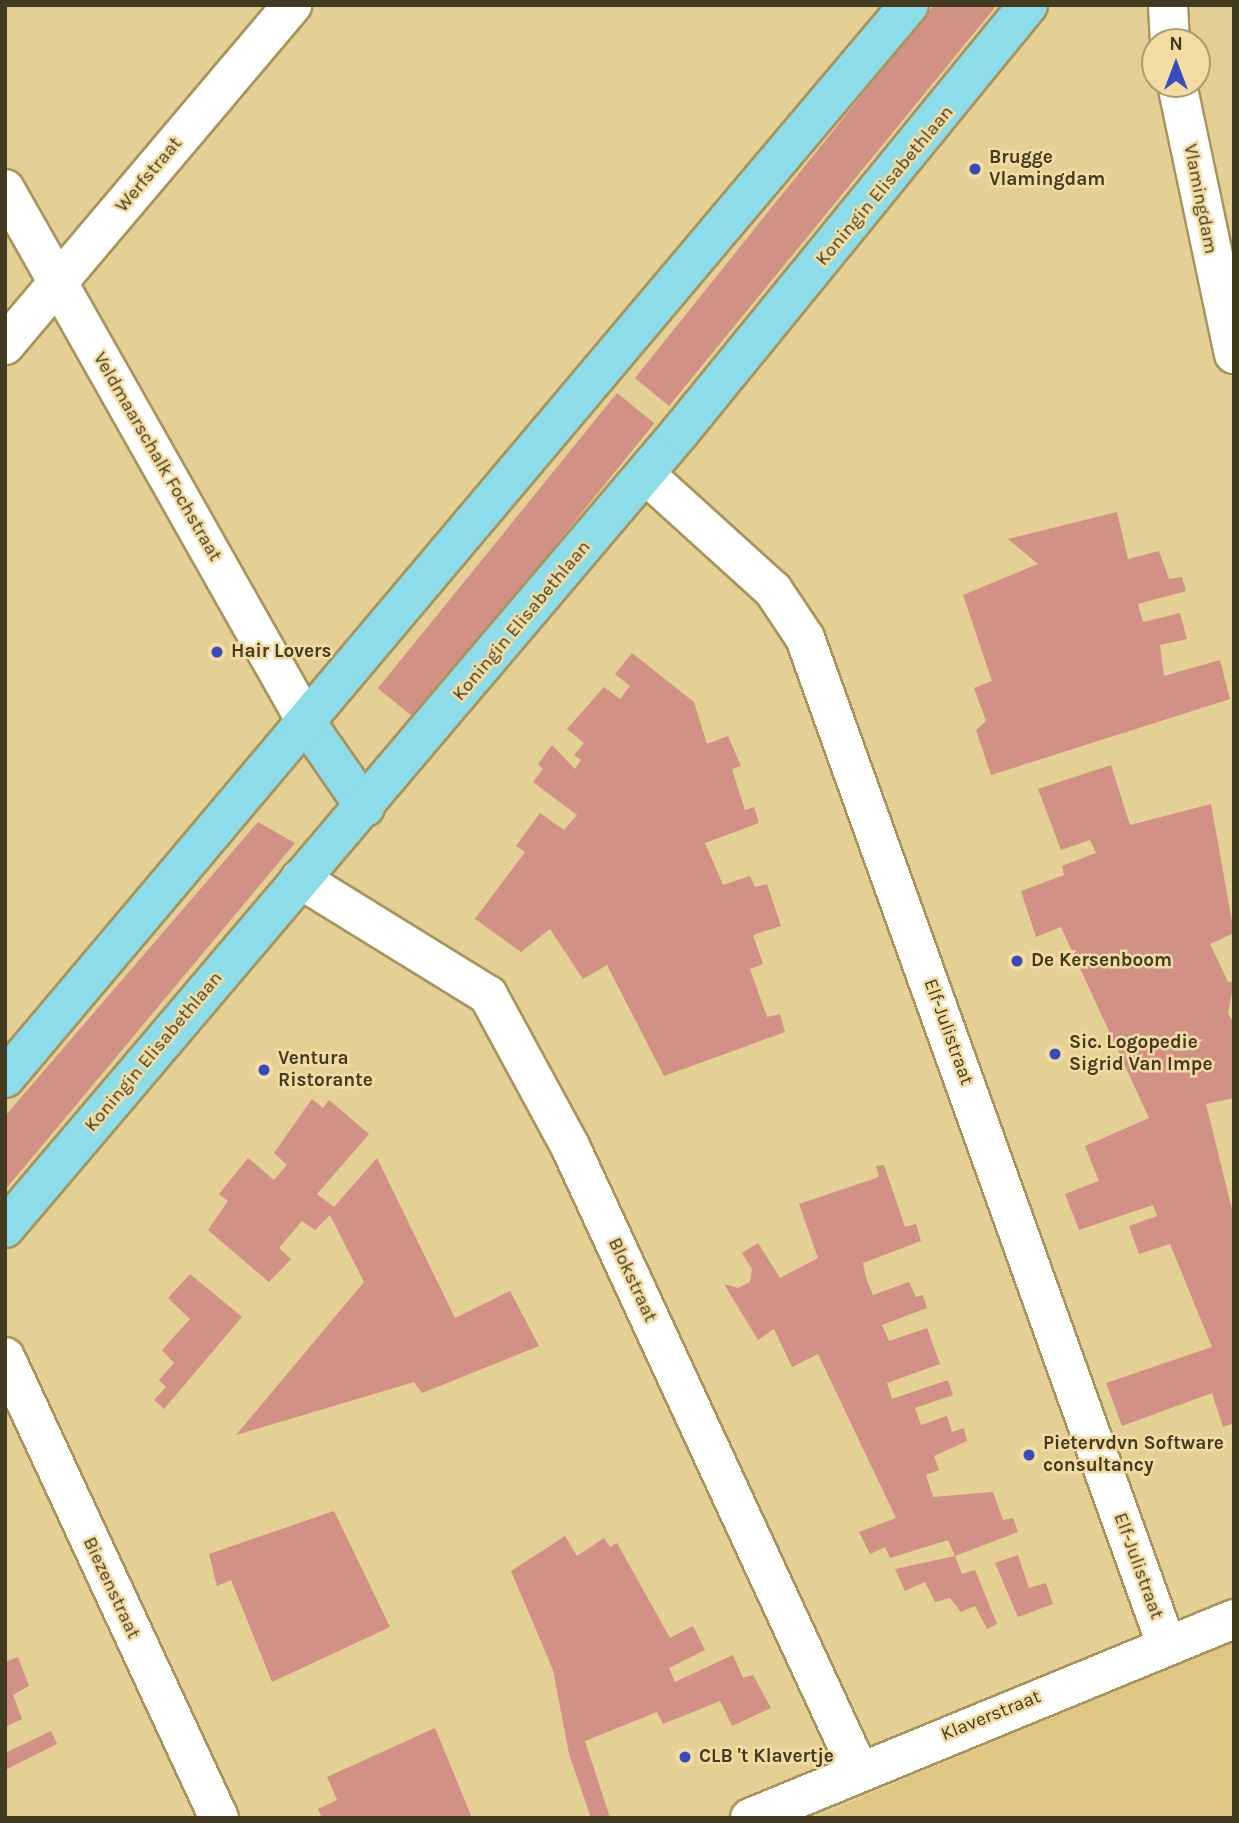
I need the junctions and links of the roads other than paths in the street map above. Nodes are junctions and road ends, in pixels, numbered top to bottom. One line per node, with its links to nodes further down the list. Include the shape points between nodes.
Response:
1 (292, 5): 8 (street, Werfstraat)
2 (909, 5): 12 (main road)
3 (1028, 5): 11 (main road, Koningin Elisabethlaan)
4 (1168, 5): 5 (street)
5 (1169, 28)
6 (1180, 98): 10 (street, Vlamingdam)
7 (5, 189): 8 (street, Veldmaarschalk Fochstraat)
8 (58, 282): 9 (street, Werfstraat); 12 (street, Veldmaarschalk Fochstraat)
9 (5, 345)
10 (1234, 354)
11 (645, 474): 13 (main road, Koningin Elisabethlaan); 19 (street, Elf-Julistraat, via 773,590 805,638)
12 (308, 725): 13 (main road); 15 (main road)
13 (365, 807): 14 (main road, Koningin Elisabethlaan)
14 (300, 879): 16 (main road, Koningin Elisabethlaan); 20 (street, Blokstraat, via 488,995 570,1146)
15 (5, 1078)
16 (5, 1228)
17 (5, 1357): 21 (street, Biezenstraat)
18 (1234, 1619): 19 (street, Klaverstraat)
19 (1166, 1644): 20 (street, Klaverstraat)
20 (859, 1771): 22 (street, Klaverstraat)
21 (219, 1818)
22 (750, 1818)

